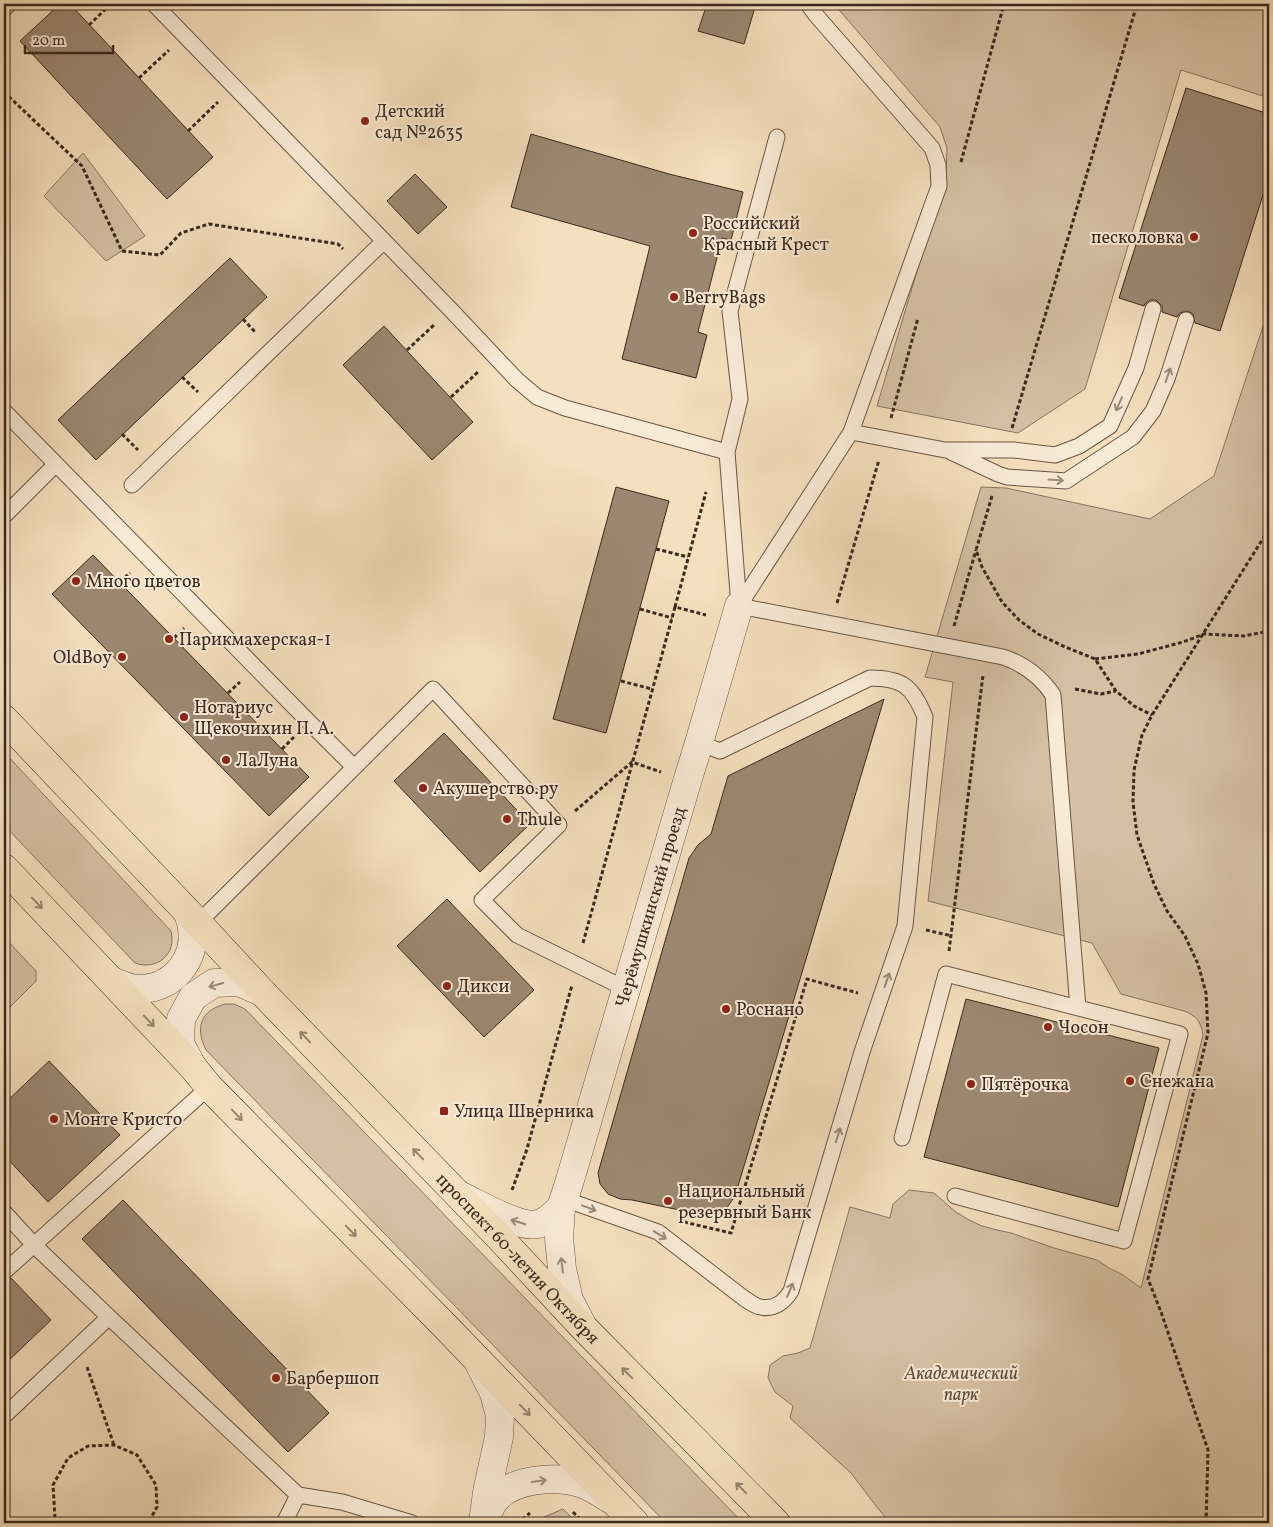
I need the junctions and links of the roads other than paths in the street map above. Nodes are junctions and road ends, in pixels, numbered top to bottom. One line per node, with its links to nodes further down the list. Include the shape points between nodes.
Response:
1 (9, 4): 4 (lane)
2 (154, 4): 6 (lane)
3 (808, 4): 10 (lane, via 932,148 938,165 939,186)
4 (4, 9)
5 (777, 137): 12 (lane, via 730,311 740,399)
6 (384, 241): 12 (lane, via 494,357 537,397 565,408); 14 (lane)
7 (1153, 309): 11 (lane, one-way to 11, via 1136,368 1110,426 1079,446 1055,455 1014,450)
8 (1186, 320): 11 (lane, one-way to 8, via 1007,477 1066,481 1133,438 1153,412)
9 (4, 411): 13 (lane)
10 (851, 432): 11 (lane); 16 (lane)
11 (945, 450)
12 (722, 451): 16 (lane)
13 (56, 464): 15 (lane); 19 (lane)
14 (132, 485)
15 (4, 516)
16 (736, 614): 18 (street, Черёмушкинский проезд); 25 (lane, via 1003,657 1046,684 1053,695)
17 (4, 719): 21 (main road, проспект 60-летия Октября)
18 (710, 747): 23 (street, Черёмушкинский проезд, via 687,782); 31 (lane, one-way to 18, via 658,1232 759,1307 776,1306 791,1291 862,1052 905,926 925,717 918,700 904,684 887,678 870,678)
19 (354, 767): 21 (lane); 23 (lane, via 433,689 559,825 482,900 517,935)
20 (4, 868): 22 (main road, проспект 60-летия Октября, one-way to 22)
21 (193, 918): 22 (street, проспект 60-летия Октября, via 189,958 170,980 141,990); 24 (main road, проспект 60-летия Октября)
22 (112, 981): 26 (main road, проспект 60-летия Октября, one-way to 26)
23 (626, 989): 31 (street, Черёмушкинский проезд)
24 (262, 992): 26 (street, проспект 60-летия Октября, one-way to 26, via 239,982 214,983 193,997 181,1019 180,1036 180,1044); 29 (main road, проспект 60-летия Октября, one-way to 24)
25 (1078, 1008): 28 (lane, via 946,974); 30 (lane, via 1180,1034 1124,1241)
26 (192, 1066): 27 (main road, проспект 60-летия Октября)
27 (209, 1087): 33 (lane); 37 (main road, проспект 60-летия Октября, one-way to 37)
28 (902, 1138)
29 (454, 1192): 31 (street, one-way to 29, via 549,1219 528,1225); 36 (main road, проспект 60-летия Октября)
30 (955, 1196)
31 (562, 1204): 36 (street, Черёмушкинский проезд, one-way to 31, via 569,1300 562,1269 559,1238)
32 (4, 1212): 33 (lane)
33 (34, 1245): 34 (lane); 35 (lane)
34 (4, 1272)
35 (109, 1317): 38 (lane); 39 (lane)
36 (583, 1327): 45 (main road, проспект 60-летия Октября, one-way to 36)
37 (477, 1360): 40 (main road, проспект 60-летия Октября, one-way to 40); 41 (street, via 494,1393 500,1416)
38 (4, 1416)
39 (298, 1496): 42 (lane); 43 (lane, via 342,1502)
40 (613, 1500): 41 (street, one-way to 40, via 495,1500 511,1487 534,1481 558,1478 584,1484); 44 (main road, проспект 60-летия Октября)
41 (484, 1521)
42 (284, 1523)
43 (412, 1523)
44 (635, 1523)
45 (776, 1523)

